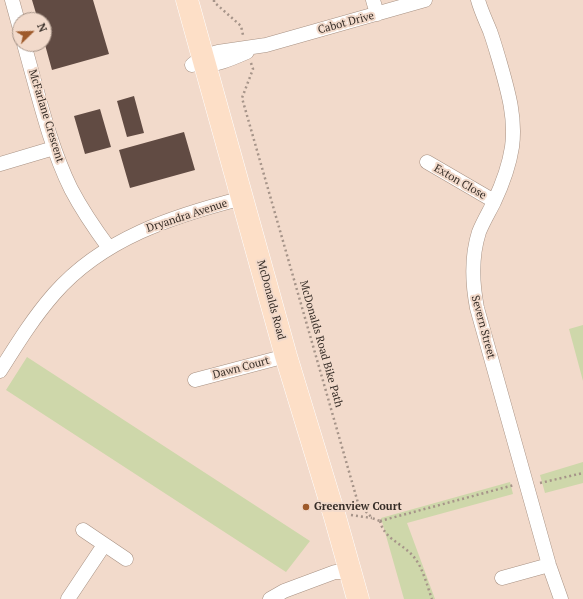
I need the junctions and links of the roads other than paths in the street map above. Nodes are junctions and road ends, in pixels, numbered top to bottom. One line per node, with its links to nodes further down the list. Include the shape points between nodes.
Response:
1 (12, 0): 8 (street)
2 (173, 0): 12 (main road, McDonalds Road)
3 (188, 0): 12 (main road, McDonalds Road)
4 (373, 0): 9 (street)
5 (425, 0): 9 (street, Cabot Drive)
6 (478, 0): 10 (street, Severn Street)
7 (485, 0): 10 (street, Severn Street)
8 (15, 12)
9 (377, 14): 12 (street, Cabot Drive, via 266,44 218,52)
10 (490, 31): 17 (street, Severn Street, via 508,94 513,130 509,165)
11 (26, 52): 13 (street, McFarlane Crescent)
12 (200, 62): 16 (main road, McDonalds Road)
13 (54, 148): 15 (street); 18 (street, McFarlane Crescent, via 81,208)
14 (427, 162): 17 (street, Exton Close)
15 (0, 164)
16 (236, 199): 18 (street, Dryandra Avenue, via 166,220); 19 (main road, McDonalds Road)
17 (494, 201): 25 (street, Severn Street, via 479,232 475,247 474,292)
18 (109, 248): 20 (street, Dryandra Avenue, via 68,280 55,294 27,329)
19 (281, 357): 21 (street, Dawn Court); 27 (main road, McDonalds Road)
20 (0, 371)
21 (195, 380)
22 (83, 530): 23 (street)
23 (104, 545): 24 (street); 28 (street)
24 (126, 559)
25 (549, 565): 26 (street); 31 (street, Severn Street)
26 (502, 578)
27 (342, 581): 29 (street, via 294,587); 30 (main road, McDonalds Road)
28 (68, 599)
29 (270, 599)
30 (358, 599)
31 (561, 599)

